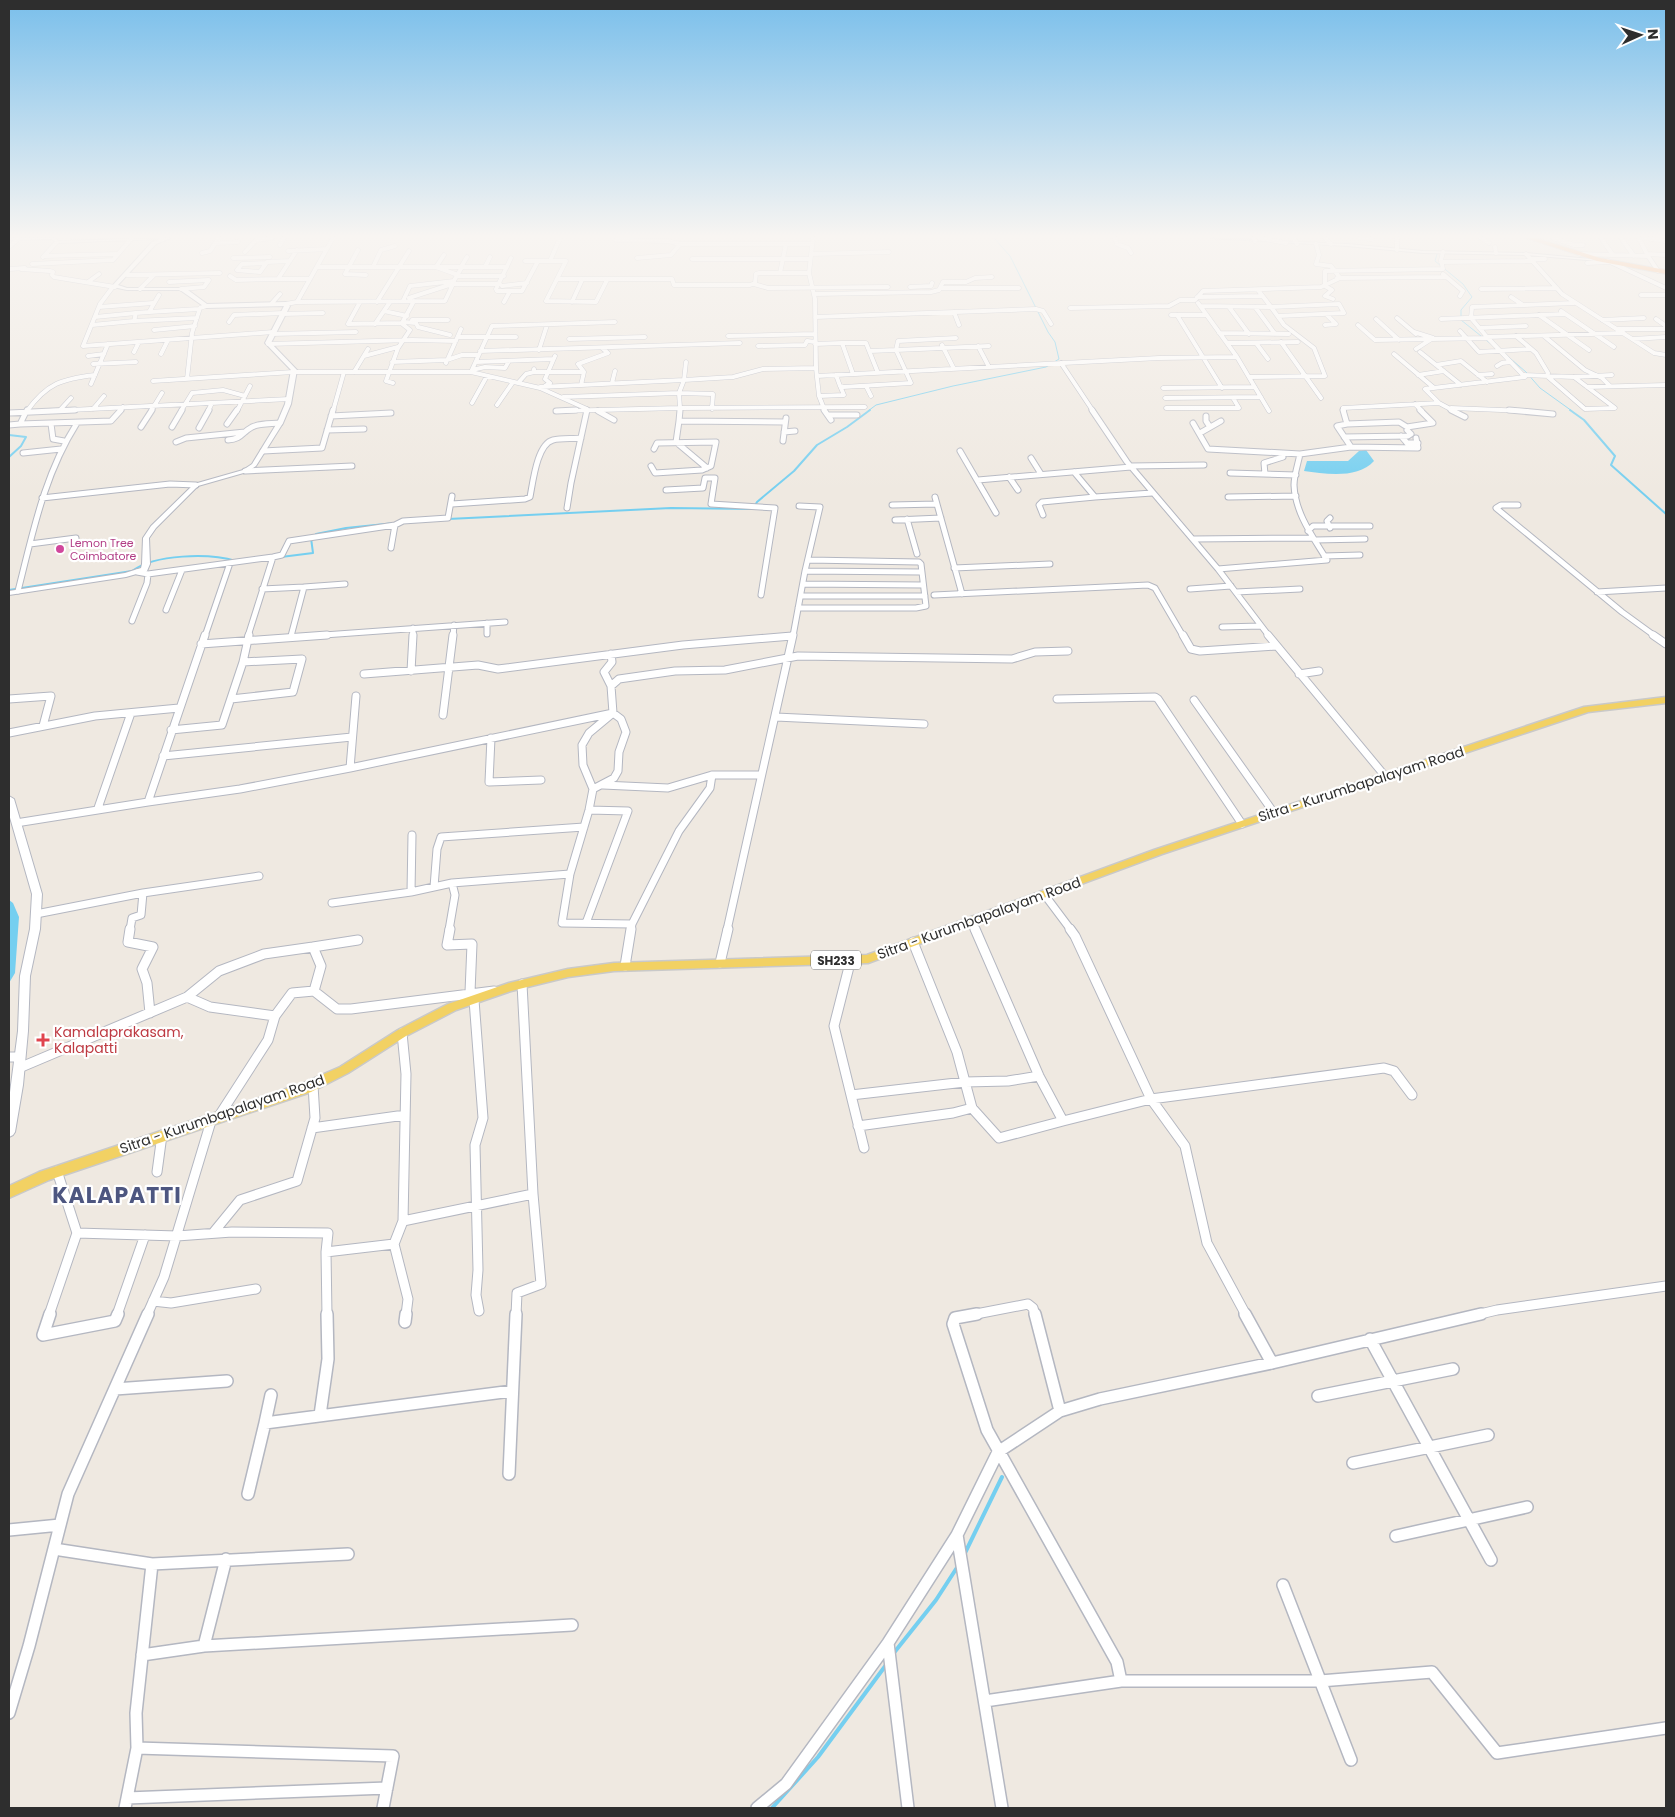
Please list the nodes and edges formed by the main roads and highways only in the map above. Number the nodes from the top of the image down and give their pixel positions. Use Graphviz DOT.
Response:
graph roads {
  1 [pos="278,323"];
  2 [pos="9,593"];
  3 [pos="1666,700"];
  4 [pos="9,799"];
  5 [pos="14,1057"];
  6 [pos="9,1132"];
  7 [pos="9,1192"];
  1 -- 2 [label="main road"];
  3 -- 7 [label="main road, Sitra - Kurumbapalayam Road / SH233"];
  4 -- 5 [label="main road"];
  5 -- 6 [label="main road"];
}
